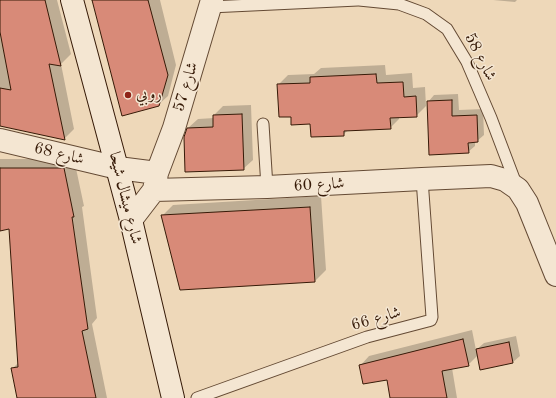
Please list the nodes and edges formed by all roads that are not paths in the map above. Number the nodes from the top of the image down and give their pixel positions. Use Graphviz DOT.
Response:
graph roads {
  1 [pos="72,0"];
  2 [pos="359,0"];
  3 [pos="211,4"];
  4 [pos="263,124"];
  5 [pos="0,140"];
  6 [pos="118,168"];
  7 [pos="422,179"];
  8 [pos="156,181"];
  9 [pos="267,188"];
  10 [pos="518,189"];
  11 [pos="131,220"];
  12 [pos="556,274"];
  13 [pos="173,398"];
  14 [pos="196,398"];
  1 -- 6 [label="street, شارع ميشال شيحا"];
  2 -- 3 [label="lane, شارع 58"];
  2 -- 10 [label="lane, شارع 58"];
  3 -- 8 [label="street, شارع 57"];
  4 -- 9 [label="lane"];
  5 -- 6 [label="street, شارع 68"];
  6 -- 8 [label="street"];
  6 -- 11 [label="street, شارع ميشال شيحا"];
  7 -- 9 [label="street, شارع 60"];
  7 -- 10 [label="street, شارع 60"];
  7 -- 14 [label="lane, شارع 66"];
  8 -- 9 [label="street, شارع 60"];
  8 -- 11 [label="street"];
  10 -- 12 [label="street"];
  11 -- 13 [label="street, شارع ميشال شيحا"];
}
